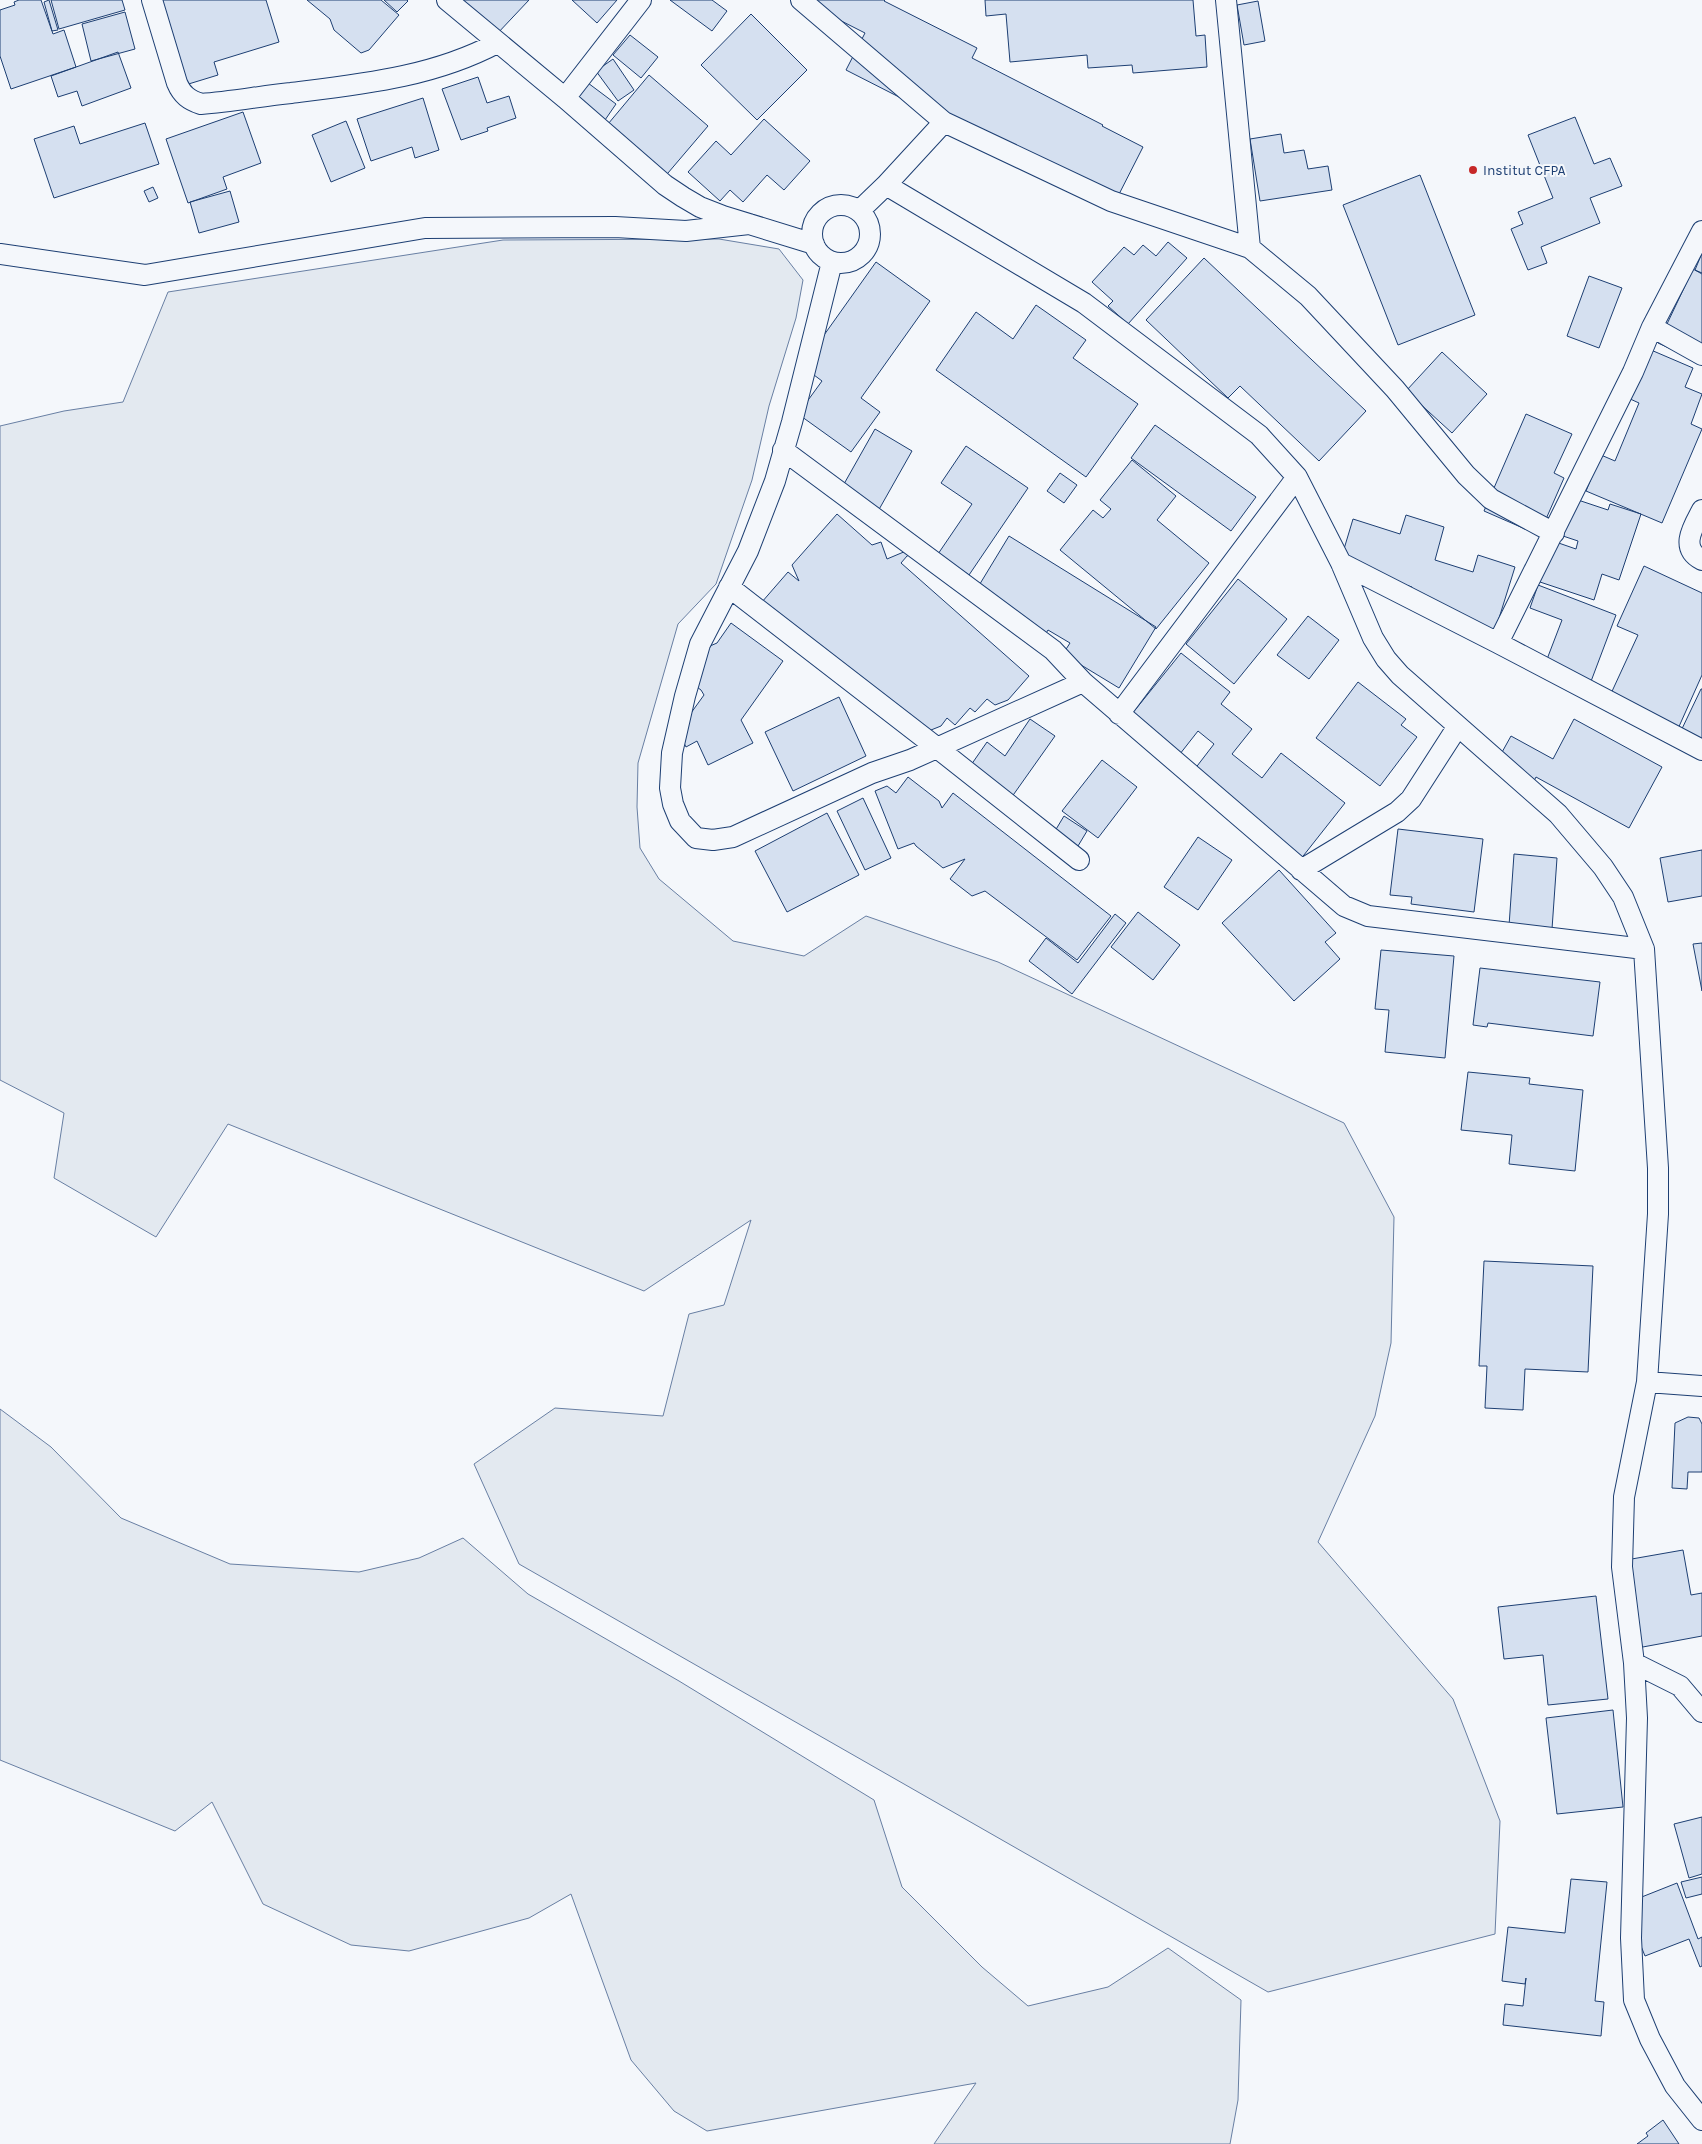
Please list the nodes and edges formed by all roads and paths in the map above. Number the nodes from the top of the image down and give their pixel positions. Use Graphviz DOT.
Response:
graph roads {
  1 [pos="152,0"];
  2 [pos="447,0"];
  3 [pos="641,0"];
  4 [pos="801,0"];
  5 [pos="1226,0"];
  6 [pos="497,43"];
  7 [pos="566,98"];
  8 [pos="944,122"];
  9 [pos="886,185"];
  10 [pos="859,211"];
  11 [pos="749,224"];
  12 [pos="1702,231"];
  13 [pos="814,244"];
  14 [pos="1250,248"];
  15 [pos="0,254"];
  16 [pos="832,262"];
  17 [pos="1652,327"];
  18 [pos="1702,355"];
  19 [pos="783,450"];
  20 [pos="1297,477"];
  21 [pos="1702,510"];
  22 [pos="1554,533"];
  23 [pos="1702,560"];
  24 [pos="1341,563"];
  25 [pos="729,587"];
  26 [pos="1498,643"];
  27 [pos="1083,682"];
  28 [pos="1119,714"];
  29 [pos="1458,726"];
  30 [pos="936,747"];
  31 [pos="1702,750"];
  32 [pos="1079,860"];
  33 [pos="1301,870"];
  34 [pos="1644,949"];
  35 [pos="1647,1382"];
  36 [pos="1702,1386"];
  37 [pos="1634,1663"];
  38 [pos="1702,1712"];
  39 [pos="1702,2120"];
  1 -- 6 [label="street"];
  2 -- 6 [label="street"];
  3 -- 7 [label="street"];
  4 -- 8 [label="street"];
  5 -- 14 [label="street"];
  6 -- 7 [label="street"];
  7 -- 11 [label="street"];
  8 -- 9 [label="street"];
  8 -- 14 [label="street"];
  9 -- 10 [label="street"];
  9 -- 20 [label="street"];
  10 -- 13 [label="street"];
  10 -- 16 [label="street"];
  11 -- 13 [label="street"];
  11 -- 15 [label="street"];
  12 -- 17 [label="street"];
  13 -- 16 [label="street"];
  14 -- 22 [label="street"];
  16 -- 19 [label="street"];
  17 -- 18 [label="street"];
  17 -- 22 [label="street"];
  19 -- 25 [label="street"];
  19 -- 27 [label="street"];
  20 -- 24 [label="street"];
  20 -- 28 [label="street"];
  21 -- 23 [label="street"];
  22 -- 26 [label="street"];
  24 -- 26 [label="street"];
  24 -- 29 [label="street"];
  25 -- 30 [label="street"];
  25 -- 30 [label="street"];
  26 -- 31 [label="street"];
  27 -- 28 [label="street"];
  27 -- 30 [label="street"];
  28 -- 33 [label="street"];
  29 -- 33 [label="street"];
  29 -- 34 [label="street"];
  30 -- 32 [label="street"];
  33 -- 34 [label="street"];
  34 -- 35 [label="street"];
  35 -- 36 [label="street"];
  35 -- 37 [label="street"];
  37 -- 38 [label="street"];
  37 -- 39 [label="street"];
}
